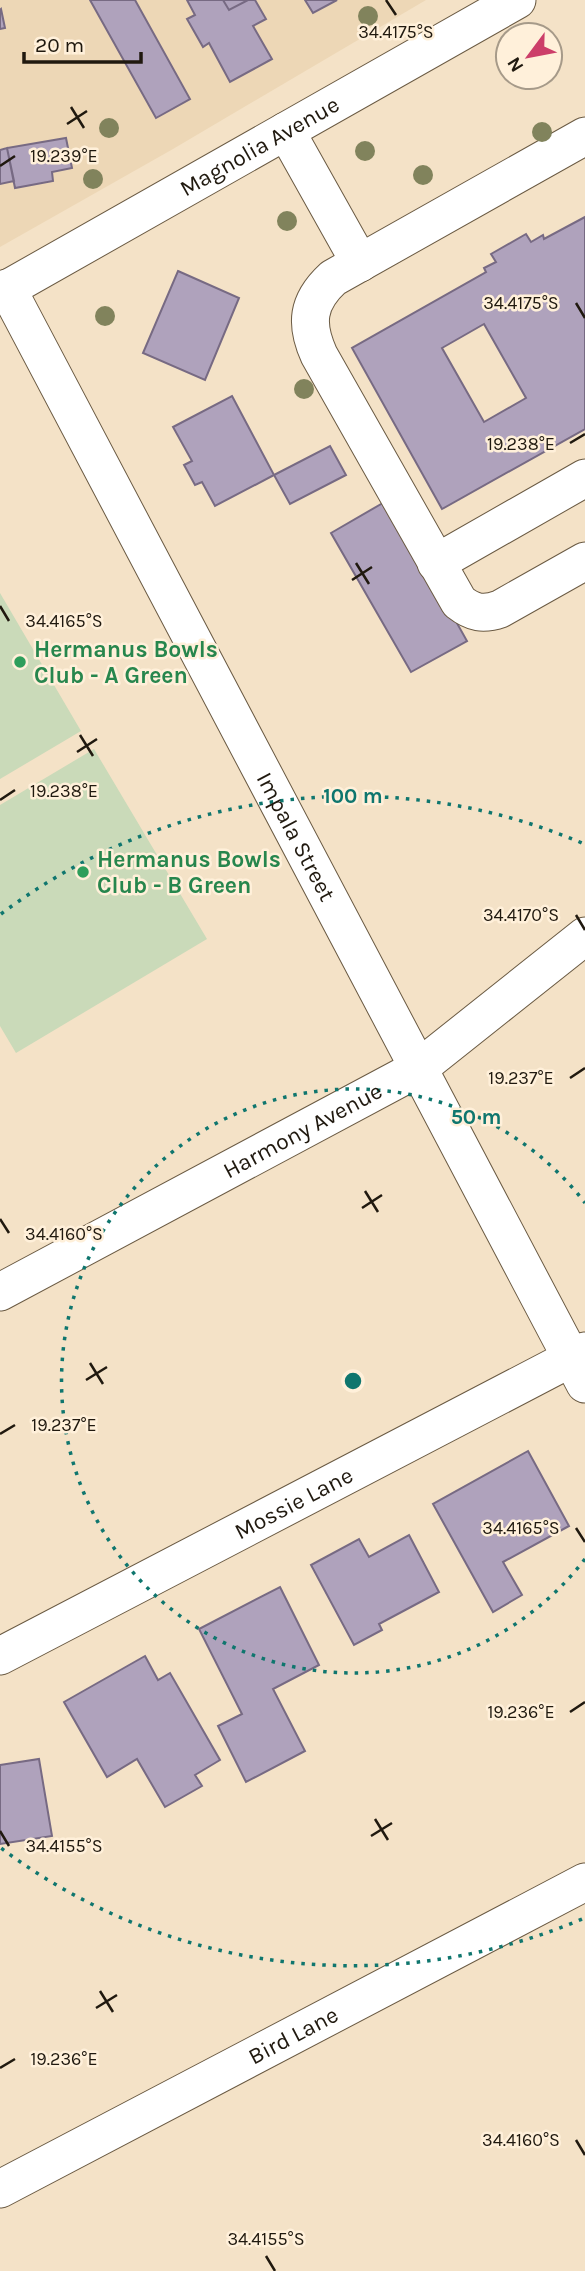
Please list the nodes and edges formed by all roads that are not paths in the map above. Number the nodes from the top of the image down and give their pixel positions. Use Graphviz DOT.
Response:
graph roads {
  1 [pos="517,0"];
  2 [pos="286,131"];
  3 [pos="585,136"];
  4 [pos="360,263"];
  5 [pos="4,290"];
  6 [pos="585,478"];
  7 [pos="585,561"];
  8 [pos="436,563"];
  9 [pos="585,936"];
  10 [pos="419,1068"];
  11 [pos="0,1292"];
  12 [pos="580,1364"];
  13 [pos="0,1656"];
  14 [pos="585,1882"];
  15 [pos="0,2189"];
  1 -- 2 [label="street, Magnolia Avenue"];
  2 -- 4 [label="street"];
  2 -- 5 [label="street, Magnolia Avenue"];
  3 -- 4 [label="street"];
  4 -- 8 [label="street"];
  5 -- 10 [label="street, Impala Street"];
  6 -- 8 [label="street"];
  7 -- 8 [label="street"];
  9 -- 10 [label="street, Harmony Avenue"];
  10 -- 11 [label="street, Harmony Avenue"];
  10 -- 12 [label="street, Impala Street"];
  12 -- 13 [label="street, Mossie Lane"];
  14 -- 15 [label="street, Bird Lane"];
}
